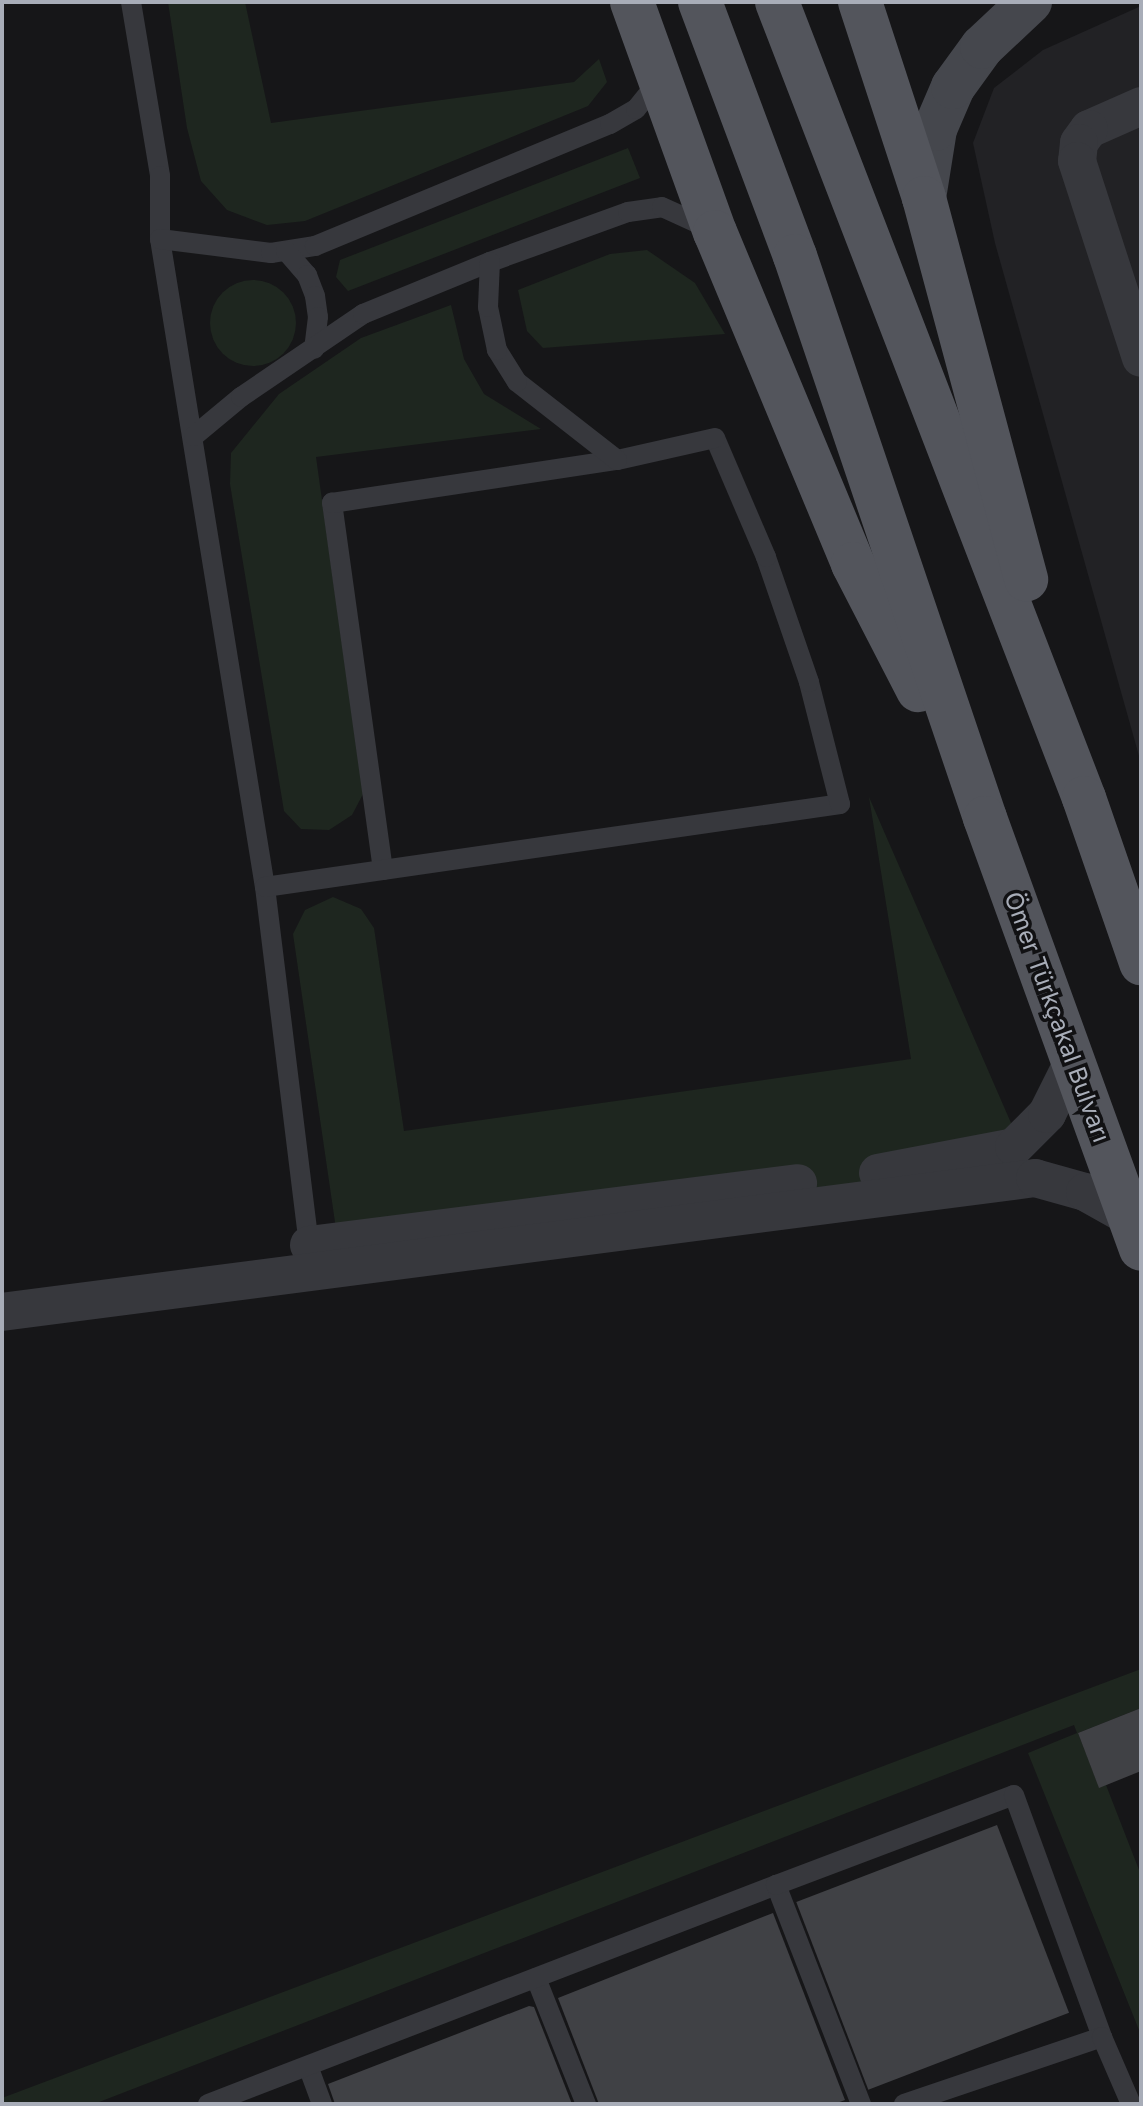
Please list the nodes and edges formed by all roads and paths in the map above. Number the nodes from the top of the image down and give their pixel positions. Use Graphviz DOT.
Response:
graph roads {
  1 [pos="131,2"];
  2 [pos="632,2"];
  3 [pos="700,2"];
  4 [pos="777,2"];
  5 [pos="860,2"];
  6 [pos="1030,2"];
  7 [pos="659,81"];
  8 [pos="1141,106"];
  9 [pos="924,198"];
  10 [pos="715,232"];
  11 [pos="160,239"];
  12 [pos="286,251"];
  13 [pos="490,262"];
  14 [pos="314,349"];
  15 [pos="1141,358"];
  16 [pos="194,436"];
  17 [pos="617,460"];
  18 [pos="1084,798"];
  19 [pos="985,818"];
  20 [pos="383,870"];
  21 [pos="265,887"];
  22 [pos="1141,963"];
  23 [pos="1074,1060"];
  24 [pos="1135,1232"];
  25 [pos="311,1260"];
  26 [pos="2,1312"];
  27 [pos="776,1885"];
  28 [pos="536,1978"];
  29 [pos="1102,2037"];
  30 [pos="308,2066"];
  31 [pos="1133,2101"];
  32 [pos="208,2104"];
  33 [pos="322,2104"];
  34 [pos="586,2104"];
  35 [pos="861,2104"];
  36 [pos="904,2104"];
  1 -- 11 [label="lane"];
  2 -- 7 [label="main road"];
  3 -- 19 [label="main road"];
  4 -- 18 [label="main road"];
  5 -- 9 [label="main road"];
  6 -- 9 [label="street"];
  7 -- 10 [label="main road"];
  7 -- 12 [label="lane"];
  8 -- 15 [label="street"];
  9 -- 18 [label="main road"];
  10 -- 13 [label="lane"];
  10 -- 19 [label="main road"];
  11 -- 12 [label="lane"];
  11 -- 16 [label="lane"];
  12 -- 14 [label="lane"];
  13 -- 14 [label="lane"];
  13 -- 17 [label="lane"];
  14 -- 16 [label="lane"];
  16 -- 21 [label="lane"];
  17 -- 20 [label="lane"];
  17 -- 20 [label="lane"];
  18 -- 22 [label="main road"];
  19 -- 23 [label="main road, Ömer Türkçakal Bulvarı"];
  20 -- 21 [label="lane"];
  21 -- 25 [label="lane"];
  23 -- 24 [label="main road, Ömer Türkçakal Bulvarı"];
  23 -- 25 [label="street"];
  24 -- 25 [label="street"];
  25 -- 26 [label="street"];
  27 -- 28 [label="lane"];
  27 -- 29 [label="lane"];
  27 -- 35 [label="lane"];
  28 -- 30 [label="lane"];
  28 -- 34 [label="lane"];
  29 -- 31 [label="lane"];
  29 -- 36 [label="lane"];
  30 -- 32 [label="lane"];
  30 -- 33 [label="lane"];
}
